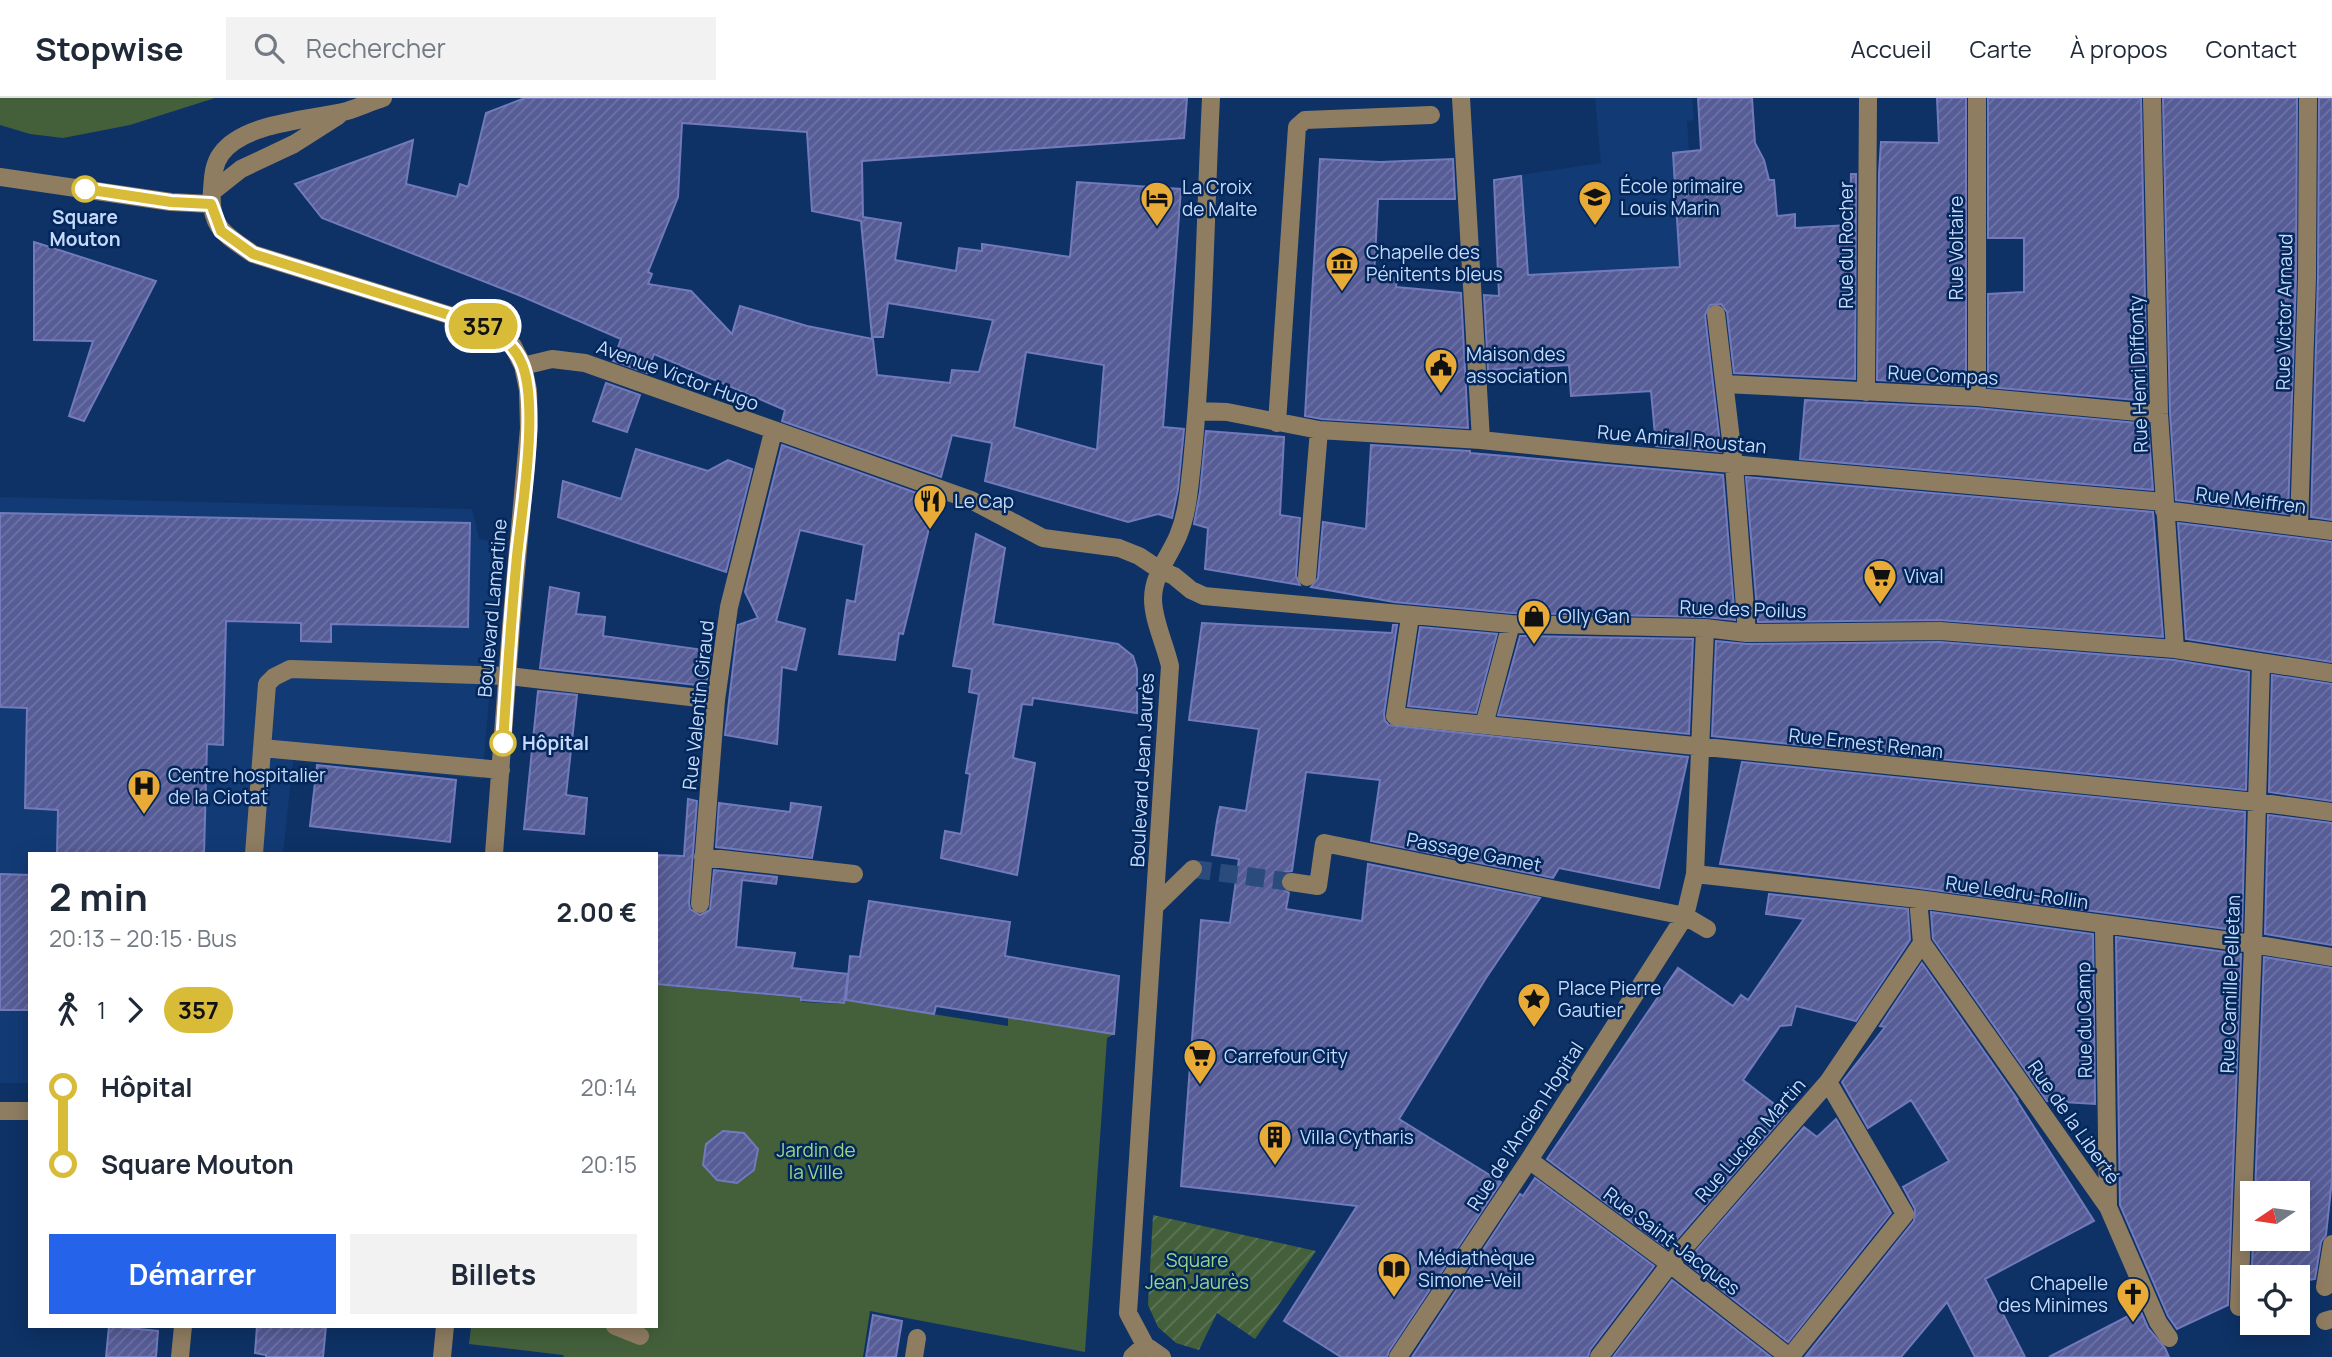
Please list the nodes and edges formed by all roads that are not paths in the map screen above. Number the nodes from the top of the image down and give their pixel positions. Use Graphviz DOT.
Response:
graph roads {
  1 [pos="383,98"];
  2 [pos="1211,98"];
  3 [pos="1461,98"];
  4 [pos="1868,98"];
  5 [pos="1977,98"];
  6 [pos="2152,98"];
  7 [pos="2308,98"];
  8 [pos="347,110"];
  9 [pos="1431,115"];
  10 [pos="0,177"];
  11 [pos="212,198"];
  12 [pos="1716,314"];
  13 [pos="523,366"];
  14 [pos="1725,384"];
  15 [pos="1866,392"];
  16 [pos="1978,397"];
  17 [pos="1197,411"];
  18 [pos="2159,414"];
  19 [pos="1277,423"];
  20 [pos="1319,430"];
  21 [pos="773,432"];
  22 [pos="1481,440"];
  23 [pos="1734,465"];
  24 [pos="2164,506"];
  25 [pos="2299,526"];
  26 [pos="2332,531"];
  27 [pos="1160,570"];
  28 [pos="1307,577"];
  29 [pos="1410,617"];
  30 [pos="1511,624"];
  31 [pos="1705,628"];
  32 [pos="1746,633"];
  33 [pos="2175,649"];
  34 [pos="2261,662"];
  35 [pos="2332,673"];
  36 [pos="508,676"];
  37 [pos="716,700"];
  38 [pos="1484,725"];
  39 [pos="1700,747"];
  40 [pos="262,748"];
  41 [pos="501,770"];
  42 [pos="2256,802"];
  43 [pos="2332,812"];
  44 [pos="254,852"];
  45 [pos="494,852"];
  46 [pos="704,857"];
  47 [pos="1193,869"];
  48 [pos="854,874"];
  49 [pos="1695,874"];
  50 [pos="1290,882"];
  51 [pos="1918,899"];
  52 [pos="700,904"];
  53 [pos="1155,906"];
  54 [pos="1685,916"];
  55 [pos="2104,925"];
  56 [pos="1707,929"];
  57 [pos="1922,943"];
  58 [pos="2253,944"];
  59 [pos="2332,957"];
  60 [pos="1828,1082"];
  61 [pos="0,1111"];
  62 [pos="28,1111"];
  63 [pos="1529,1160"];
  64 [pos="2108,1208"];
  65 [pos="2332,1244"];
  66 [pos="1670,1264"];
  67 [pos="2325,1287"];
  68 [pos="2239,1307"];
  69 [pos="183,1328"];
  70 [pos="444,1328"];
  71 [pos="620,1328"];
  72 [pos="640,1336"];
  73 [pos="917,1338"];
  74 [pos="2169,1338"];
  75 [pos="1138,1351"];
  76 [pos="180,1357"];
  77 [pos="442,1357"];
  78 [pos="914,1357"];
  79 [pos="1162,1357"];
  80 [pos="1398,1357"];
  81 [pos="1599,1357"];
  82 [pos="1790,1357"];
  1 -- 8 [label="street"];
  2 -- 17 [label="street, Boulevard Jean Jaurès"];
  3 -- 22 [label="street"];
  4 -- 15 [label="street, Rue du Rocher"];
  5 -- 16 [label="street, Rue Voltaire"];
  6 -- 18 [label="street, Rue Henri Diffonty"];
  7 -- 25 [label="street, Rue Victor Arnaud"];
  8 -- 11 [label="street"];
  8 -- 11 [label="street"];
  9 -- 19 [label="street"];
  10 -- 11 [label="street"];
  11 -- 13 [label="street"];
  12 -- 14 [label="street"];
  13 -- 21 [label="street, Avenue Victor Hugo"];
  13 -- 36 [label="street, Boulevard Lamartine"];
  14 -- 15 [label="street, Rue Compas"];
  14 -- 23 [label="street"];
  15 -- 16 [label="street, Rue Compas"];
  16 -- 18 [label="street, Rue Compas"];
  17 -- 19 [label="street, Rue Amiral Roustan"];
  17 -- 27 [label="street, Boulevard Jean Jaurès"];
  18 -- 24 [label="street, Rue Henri Diffonty"];
  19 -- 20 [label="street, Rue Amiral Roustan"];
  20 -- 22 [label="street, Rue Amiral Roustan"];
  20 -- 28 [label="street"];
  21 -- 27 [label="street, Avenue Victor Hugo"];
  21 -- 37 [label="street, Rue Valentin Giraud"];
  22 -- 23 [label="street, Rue Amiral Roustan"];
  23 -- 24 [label="street, Rue Amiral Roustan"];
  23 -- 32 [label="street"];
  24 -- 25 [label="street, Rue Meiffren"];
  24 -- 33 [label="street, Rue Henri Diffonty"];
  25 -- 26 [label="street, Rue Meiffren"];
  27 -- 29 [label="street, Rue des Poilus"];
  27 -- 53 [label="street, Boulevard Jean Jaurès"];
  29 -- 30 [label="street, Rue des Poilus"];
  29 -- 38 [label="street, Rue Ernest Renan"];
  30 -- 31 [label="street, Rue des Poilus"];
  30 -- 38 [label="street"];
  31 -- 32 [label="street, Rue des Poilus"];
  31 -- 39 [label="street, Rue de l'Ancien Hopital"];
  32 -- 33 [label="street, Rue des Poilus"];
  33 -- 34 [label="street, Rue des Poilus"];
  34 -- 35 [label="street, Rue des Poilus"];
  34 -- 42 [label="street, Rue Camille Pelletan"];
  36 -- 37 [label="street"];
  36 -- 40 [label="street"];
  36 -- 41 [label="street, Boulevard Lamartine"];
  37 -- 46 [label="street, Rue Valentin Giraud"];
  38 -- 39 [label="street, Rue Ernest Renan"];
  39 -- 42 [label="street, Rue Ernest Renan"];
  39 -- 49 [label="street, Rue de l'Ancien Hopital"];
  40 -- 41 [label="street"];
  40 -- 44 [label="street"];
  41 -- 45 [label="street, Boulevard Lamartine"];
  42 -- 43 [label="street, Rue Ernest Renan"];
  42 -- 58 [label="street, Rue Camille Pelletan"];
  46 -- 48 [label="street"];
  46 -- 52 [label="street, Rue Valentin Giraud"];
  47 -- 53 [label="street"];
  49 -- 51 [label="street, Rue Ledru-Rollin"];
  49 -- 54 [label="street, Rue de l'Ancien Hopital"];
  50 -- 54 [label="street, Passage Gamet"];
  51 -- 55 [label="street, Rue Ledru-Rollin"];
  51 -- 57 [label="street"];
  53 -- 75 [label="street, Boulevard Jean Jaurès"];
  54 -- 56 [label="street"];
  54 -- 63 [label="street, Rue de l'Ancien Hopital"];
  55 -- 58 [label="street, Rue Ledru-Rollin"];
  55 -- 64 [label="street, Rue du Camp"];
  57 -- 60 [label="street, Rue Lucien Martin"];
  57 -- 64 [label="street, Rue de la Liberté"];
  58 -- 59 [label="street, Rue Ledru-Rollin"];
  58 -- 68 [label="street, Rue Camille Pelletan"];
  60 -- 66 [label="street, Rue Lucien Martin"];
  60 -- 82 [label="street"];
  61 -- 62 [label="street"];
  63 -- 66 [label="street, Rue Saint-Jacques"];
  63 -- 80 [label="street, Rue de l'Ancien Hopital"];
  64 -- 74 [label="street, Rue de la Liberté"];
  65 -- 67 [label="street"];
  66 -- 81 [label="street, Rue Lucien Martin"];
  66 -- 82 [label="street, Rue Saint-Jacques"];
  69 -- 76 [label="street"];
  70 -- 77 [label="street"];
  71 -- 72 [label="street"];
  73 -- 78 [label="street"];
  75 -- 79 [label="street, Boulevard Jean Jaurès"];
}
